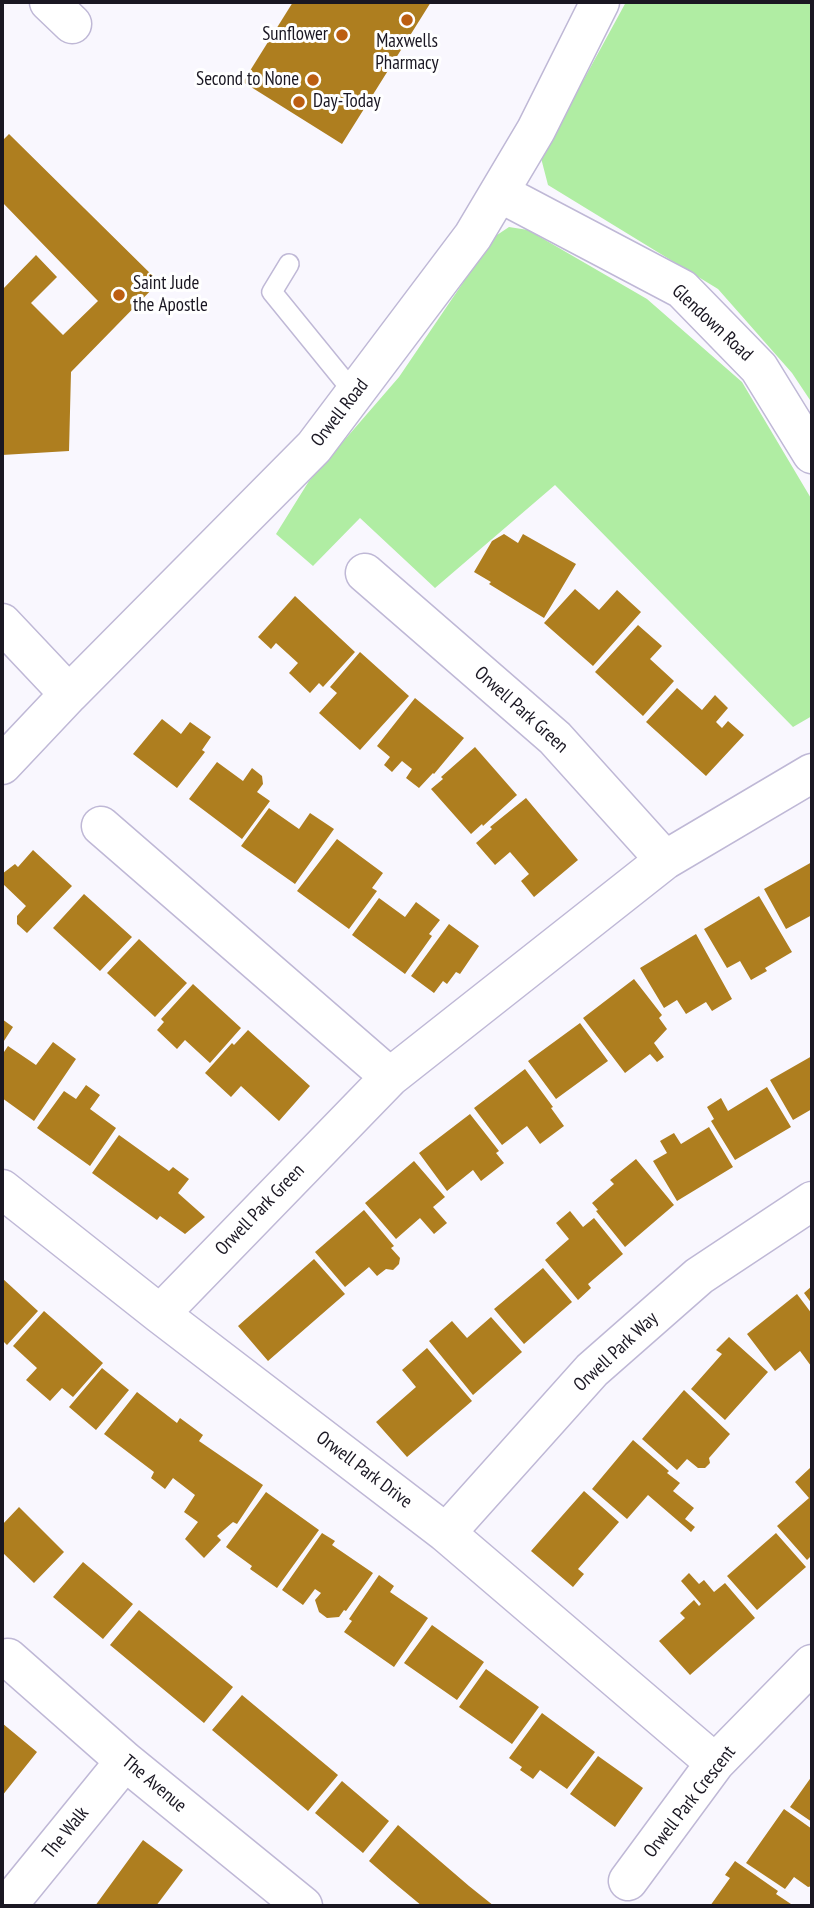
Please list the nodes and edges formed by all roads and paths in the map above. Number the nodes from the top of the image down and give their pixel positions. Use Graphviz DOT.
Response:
graph roads {
  1 [pos="600,2"];
  2 [pos="500,192"];
  3 [pos="289,264"];
  4 [pos="355,394"];
  5 [pos="812,454"];
  6 [pos="365,573"];
  7 [pos="2,623"];
  8 [pos="69,694"];
  9 [pos="2,765"];
  10 [pos="812,773"];
  11 [pos="101,826"];
  12 [pos="665,860"];
  13 [pos="390,1077"];
  14 [pos="2,1189"];
  15 [pos="812,1202"];
  16 [pos="160,1314"];
  17 [pos="446,1533"];
  18 [pos="8,1658"];
  19 [pos="812,1664"];
  20 [pos="125,1760"];
  21 [pos="715,1763"];
  22 [pos="628,1881"];
  23 [pos="7,1906"];
  24 [pos="303,1906"];
  1 -- 2 [label="street, Orwell Road"];
  2 -- 4 [label="street, Orwell Road"];
  2 -- 5 [label="street, Glendown Road"];
  3 -- 4 [label="lane"];
  4 -- 8 [label="street, Orwell Road"];
  6 -- 12 [label="street, Orwell Park Green"];
  7 -- 8 [label="street"];
  8 -- 9 [label="street, Orwell Road"];
  10 -- 12 [label="street, Orwell Park Green"];
  11 -- 13 [label="street"];
  12 -- 13 [label="street, Orwell Park Green"];
  13 -- 16 [label="street, Orwell Park Green"];
  14 -- 16 [label="street, Orwell Park Drive"];
  15 -- 17 [label="street, Orwell Park Way"];
  16 -- 17 [label="street, Orwell Park Drive"];
  17 -- 21 [label="street, Orwell Park Drive"];
  18 -- 20 [label="street, The Avenue"];
  19 -- 21 [label="street, Orwell Park Crescent"];
  20 -- 23 [label="street, The Walk"];
  20 -- 24 [label="street, The Avenue"];
  21 -- 22 [label="street, Orwell Park Crescent"];
}
